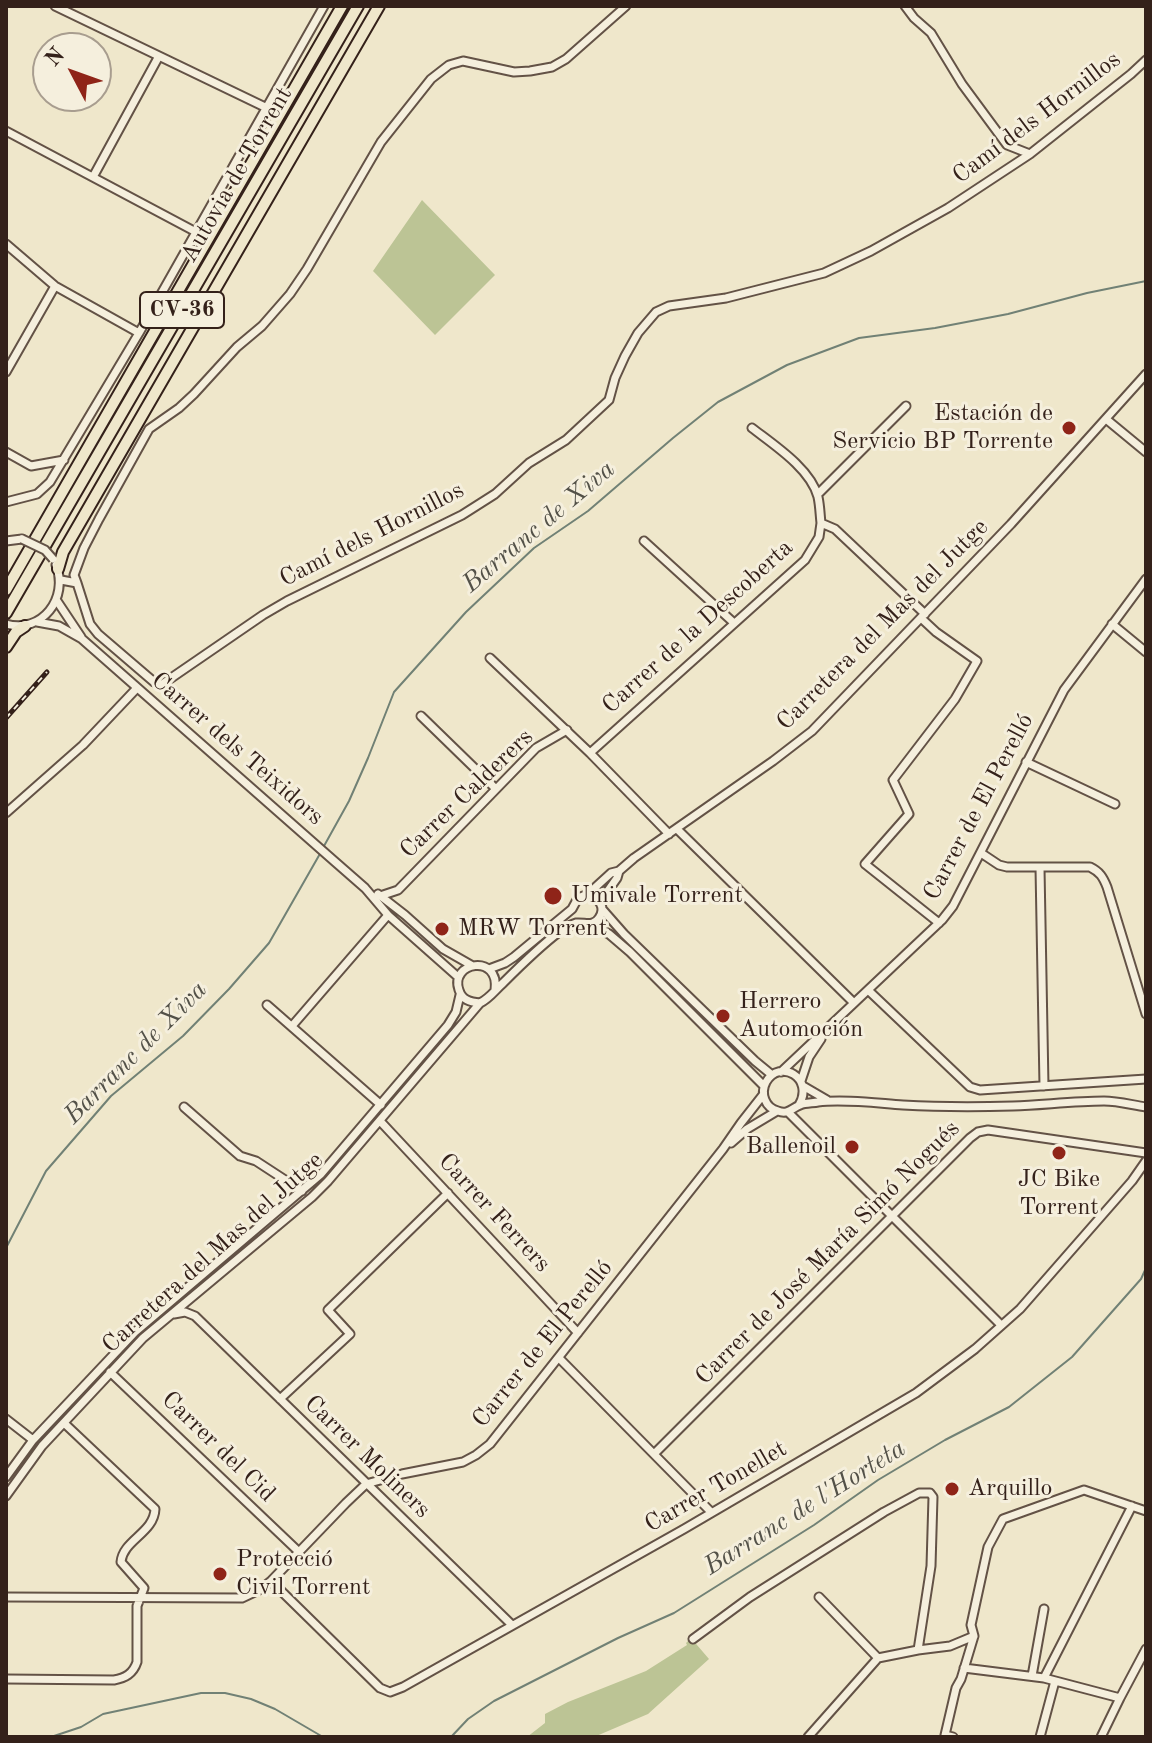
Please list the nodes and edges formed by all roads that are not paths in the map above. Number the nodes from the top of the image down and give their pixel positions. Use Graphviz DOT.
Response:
graph roads {
  1 [pos="55,6"];
  2 [pos="324,6"];
  3 [pos="342,6"];
  4 [pos="358,6"];
  5 [pos="379,6"];
  6 [pos="626,6"];
  7 [pos="905,6"];
  8 [pos="159,56"];
  9 [pos="1146,60"];
  10 [pos="267,108"];
  11 [pos="6,131"];
  12 [pos="1030,154"];
  13 [pos="93,177"];
  14 [pos="196,232"];
  15 [pos="6,244"];
  16 [pos="55,286"];
  17 [pos="139,333"];
  18 [pos="6,372"];
  19 [pos="1146,374"];
  20 [pos="906,406"];
  21 [pos="110,407"];
  22 [pos="1106,419"];
  23 [pos="752,428"];
  24 [pos="6,452"];
  25 [pos="1146,452"];
  26 [pos="64,460"];
  27 [pos="818,494"];
  28 [pos="6,502"];
  29 [pos="821,523"];
  30 [pos="8,539"];
  31 [pos="644,541"];
  32 [pos="58,570"];
  33 [pos="6,578"];
  34 [pos="1145,582"];
  35 [pos="77,583"];
  36 [pos="6,590"];
  37 [pos="57,601"];
  38 [pos="6,613"];
  39 [pos="923,616"];
  40 [pos="37,622"];
  41 [pos="734,623"];
  42 [pos="1112,624"];
  43 [pos="9,625"];
  44 [pos="25,626"];
  45 [pos="82,639"];
  46 [pos="6,647"];
  47 [pos="1146,652"];
  48 [pos="490,658"];
  49 [pos="137,688"];
  50 [pos="421,716"];
  51 [pos="567,730"];
  52 [pos="590,753"];
  53 [pos="1026,762"];
  54 [pos="496,789"];
  55 [pos="1115,804"];
  56 [pos="6,813"];
  57 [pos="677,829"];
  58 [pos="669,834"];
  59 [pos="981,853"];
  60 [pos="1040,868"];
  61 [pos="619,871"];
  62 [pos="365,888"];
  63 [pos="398,890"];
  64 [pos="588,894"];
  65 [pos="380,896"];
  66 [pos="601,906"];
  67 [pos="572,909"];
  68 [pos="388,915"];
  69 [pos="405,915"];
  70 [pos="585,923"];
  71 [pos="939,923"];
  72 [pos="471,965"];
  73 [pos="489,969"];
  74 [pos="458,977"];
  75 [pos="495,990"];
  76 [pos="868,990"];
  77 [pos="460,995"];
  78 [pos="480,1003"];
  79 [pos="854,1003"];
  80 [pos="267,1005"];
  81 [pos="1146,1014"];
  82 [pos="292,1026"];
  83 [pos="829,1028"];
  84 [pos="781,1072"];
  85 [pos="772,1075"];
  86 [pos="1146,1079"];
  87 [pos="802,1084"];
  88 [pos="1044,1086"];
  89 [pos="764,1090"];
  90 [pos="829,1101"];
  91 [pos="381,1105"];
  92 [pos="799,1105"];
  93 [pos="184,1107"];
  94 [pos="1146,1107"];
  95 [pos="777,1111"];
  96 [pos="788,1112"];
  97 [pos="380,1121"];
  98 [pos="723,1149"];
  99 [pos="1146,1153"];
  100 [pos="1146,1161"];
  101 [pos="302,1191"];
  102 [pos="448,1193"];
  103 [pos="892,1217"];
  104 [pos="196,1293"];
  105 [pos="170,1315"];
  106 [pos="195,1316"];
  107 [pos="1001,1325"];
  108 [pos="578,1333"];
  109 [pos="559,1358"];
  110 [pos="110,1372"];
  111 [pos="280,1399"];
  112 [pos="6,1419"];
  113 [pos="64,1423"];
  114 [pos="33,1440"];
  115 [pos="654,1454"];
  116 [pos="6,1477"];
  117 [pos="366,1484"];
  118 [pos="6,1496"];
  119 [pos="1132,1506"];
  120 [pos="1146,1511"];
  121 [pos="711,1512"];
  122 [pos="299,1552"];
  123 [pos="271,1581"];
  124 [pos="6,1597"];
  125 [pos="141,1597"];
  126 [pos="819,1597"];
  127 [pos="1044,1609"];
  128 [pos="512,1625"];
  129 [pos="974,1636"];
  130 [pos="693,1639"];
  131 [pos="1146,1649"];
  132 [pos="918,1650"];
  133 [pos="878,1658"];
  134 [pos="964,1668"];
  135 [pos="1032,1676"];
  136 [pos="1044,1678"];
  137 [pos="6,1679"];
  138 [pos="1055,1681"];
  139 [pos="1120,1698"];
  140 [pos="949,1736"];
  141 [pos="808,1737"];
  142 [pos="1040,1737"];
  143 [pos="1101,1737"];
  1 -- 8 [label="street"];
  2 -- 10 [label="street"];
  3 -- 21 [label="highway, Autovia de Torrent / CV-36"];
  4 -- 38 [label="highway, Autovia de Torrent / CV-36"];
  5 -- 32 [label="highway"];
  6 -- 35 [label="street"];
  7 -- 12 [label="street"];
  8 -- 10 [label="street"];
  8 -- 13 [label="street"];
  9 -- 12 [label="street, Camí dels Hornillos"];
  10 -- 14 [label="street"];
  11 -- 13 [label="street"];
  12 -- 35 [label="street, Camí dels Hornillos"];
  13 -- 14 [label="street"];
  14 -- 17 [label="street"];
  15 -- 16 [label="street"];
  16 -- 17 [label="street"];
  16 -- 18 [label="street"];
  17 -- 26 [label="street"];
  19 -- 22 [label="street, Carretera del Mas del Jutge"];
  20 -- 27 [label="street"];
  21 -- 33 [label="highway"];
  21 -- 36 [label="highway, Autovia de Torrent / CV-36"];
  22 -- 25 [label="street"];
  22 -- 39 [label="street, Carretera del Mas del Jutge"];
  23 -- 27 [label="street"];
  24 -- 26 [label="street"];
  26 -- 28 [label="street"];
  27 -- 29 [label="street"];
  29 -- 39 [label="street"];
  29 -- 41 [label="street, Carrer de la Descoberta"];
  30 -- 32 [label="street, bridge"];
  31 -- 41 [label="street"];
  32 -- 35 [label="street"];
  32 -- 37 [label="street"];
  34 -- 42 [label="street, Carrer de El Perelló"];
  37 -- 40 [label="street"];
  37 -- 45 [label="street, Carrer dels Teixidors"];
  39 -- 57 [label="street, Carretera del Mas del Jutge"];
  39 -- 71 [label="street"];
  40 -- 44 [label="street"];
  40 -- 45 [label="street, Carrer dels Teixidors"];
  41 -- 52 [label="street, Carrer de la Descoberta"];
  42 -- 47 [label="street"];
  42 -- 53 [label="street, Carrer de El Perelló"];
  43 -- 44 [label="street"];
  44 -- 46 [label="highway"];
  45 -- 49 [label="street, Carrer dels Teixidors"];
  48 -- 51 [label="street"];
  49 -- 56 [label="street"];
  49 -- 62 [label="street, Carrer dels Teixidors"];
  50 -- 54 [label="street"];
  51 -- 52 [label="street"];
  51 -- 54 [label="street, Carrer Calderers"];
  52 -- 58 [label="street"];
  53 -- 55 [label="street"];
  53 -- 59 [label="street, Carrer de El Perelló"];
  54 -- 63 [label="street, Carrer Calderers"];
  57 -- 58 [label="street, Carretera del Mas del Jutge"];
  57 -- 79 [label="street"];
  58 -- 61 [label="street, Carretera del Mas del Jutge"];
  59 -- 60 [label="street"];
  59 -- 71 [label="street, Carrer de El Perelló"];
  60 -- 81 [label="street"];
  60 -- 88 [label="street"];
  61 -- 64 [label="street, Carretera del Mas del Jutge"];
  61 -- 66 [label="street, Carretera del Mas del Jutge"];
  62 -- 65 [label="street, Carrer dels Teixidors"];
  62 -- 68 [label="street, Carrer dels Teixidors"];
  63 -- 65 [label="street, Carrer Calderers"];
  63 -- 69 [label="street, Carrer Calderers"];
  64 -- 66 [label="street"];
  64 -- 67 [label="street"];
  65 -- 69 [label="street, Carrer dels Teixidors"];
  66 -- 70 [label="street"];
  66 -- 85 [label="street"];
  67 -- 70 [label="street"];
  67 -- 73 [label="street"];
  68 -- 74 [label="street, Carrer dels Teixidors"];
  68 -- 82 [label="street"];
  69 -- 72 [label="street, Carrer dels Teixidors"];
  70 -- 75 [label="street"];
  70 -- 89 [label="street"];
  71 -- 76 [label="street, Carrer de El Perelló"];
  72 -- 73 [label="street"];
  72 -- 74 [label="street"];
  73 -- 75 [label="street"];
  74 -- 77 [label="street"];
  75 -- 78 [label="street"];
  76 -- 79 [label="street, Carrer de El Perelló"];
  76 -- 88 [label="street"];
  77 -- 78 [label="street"];
  77 -- 91 [label="street, Carretera del Mas del Jutge"];
  78 -- 97 [label="street, Carretera del Mas del Jutge"];
  79 -- 83 [label="street, Carrer de El Perelló"];
  80 -- 82 [label="street"];
  82 -- 91 [label="street"];
  83 -- 84 [label="street, Carrer de El Perelló"];
  83 -- 87 [label="street, Carrer de El Perelló"];
  84 -- 85 [label="street"];
  84 -- 87 [label="street"];
  85 -- 89 [label="street"];
  86 -- 88 [label="street"];
  87 -- 90 [label="street"];
  87 -- 92 [label="street"];
  89 -- 95 [label="street"];
  89 -- 98 [label="street, Carrer de El Perelló"];
  90 -- 92 [label="street"];
  90 -- 94 [label="street"];
  91 -- 101 [label="street, Carretera del Mas del Jutge"];
  92 -- 96 [label="street"];
  93 -- 101 [label="street"];
  95 -- 96 [label="street"];
  95 -- 98 [label="street, Carrer de El Perelló"];
  96 -- 103 [label="street"];
  97 -- 102 [label="street, Carrer Ferrers"];
  97 -- 104 [label="street, Carretera del Mas del Jutge"];
  98 -- 108 [label="street, Carrer de El Perelló"];
  99 -- 103 [label="street, Carrer de José María Simó Nogués"];
  100 -- 107 [label="street, Carrer Tonellet"];
  101 -- 114 [label="street, Carretera del Mas del Jutge"];
  102 -- 108 [label="street, Carrer Ferrers"];
  102 -- 111 [label="street"];
  103 -- 107 [label="street"];
  103 -- 115 [label="street, Carrer de José María Simó Nogués"];
  104 -- 105 [label="street, Carretera del Mas del Jutge"];
  104 -- 106 [label="street"];
  105 -- 106 [label="street"];
  105 -- 110 [label="street, Carretera del Mas del Jutge"];
  106 -- 111 [label="street, Carrer Moliners"];
  107 -- 121 [label="street, Carrer Tonellet"];
  108 -- 109 [label="street, Carrer de El Perelló"];
  109 -- 115 [label="street"];
  109 -- 117 [label="street, Carrer de El Perelló"];
  110 -- 113 [label="street, Carretera del Mas del Jutge"];
  110 -- 122 [label="street, Carrer del Cid"];
  111 -- 117 [label="street, Carrer Moliners"];
  112 -- 114 [label="street"];
  113 -- 118 [label="street, Carretera del Mas del Jutge"];
  113 -- 125 [label="street"];
  114 -- 116 [label="street, Carretera del Mas del Jutge"];
  115 -- 121 [label="street"];
  117 -- 122 [label="street"];
  117 -- 128 [label="street, Carrer Moliners"];
  119 -- 120 [label="street"];
  119 -- 129 [label="street"];
  119 -- 136 [label="street"];
  121 -- 128 [label="street, Carrer Tonellet"];
  122 -- 123 [label="street"];
  123 -- 125 [label="street"];
  123 -- 128 [label="street, Carrer Tonellet"];
  124 -- 125 [label="street"];
  125 -- 137 [label="street"];
  126 -- 133 [label="street"];
  127 -- 135 [label="street"];
  129 -- 132 [label="street"];
  129 -- 134 [label="street"];
  130 -- 132 [label="street"];
  131 -- 139 [label="street"];
  132 -- 133 [label="street"];
  133 -- 141 [label="street"];
  134 -- 135 [label="street"];
  134 -- 140 [label="street"];
  135 -- 136 [label="street"];
  136 -- 138 [label="street"];
  138 -- 139 [label="street"];
  138 -- 142 [label="street"];
  139 -- 143 [label="street"];
}
